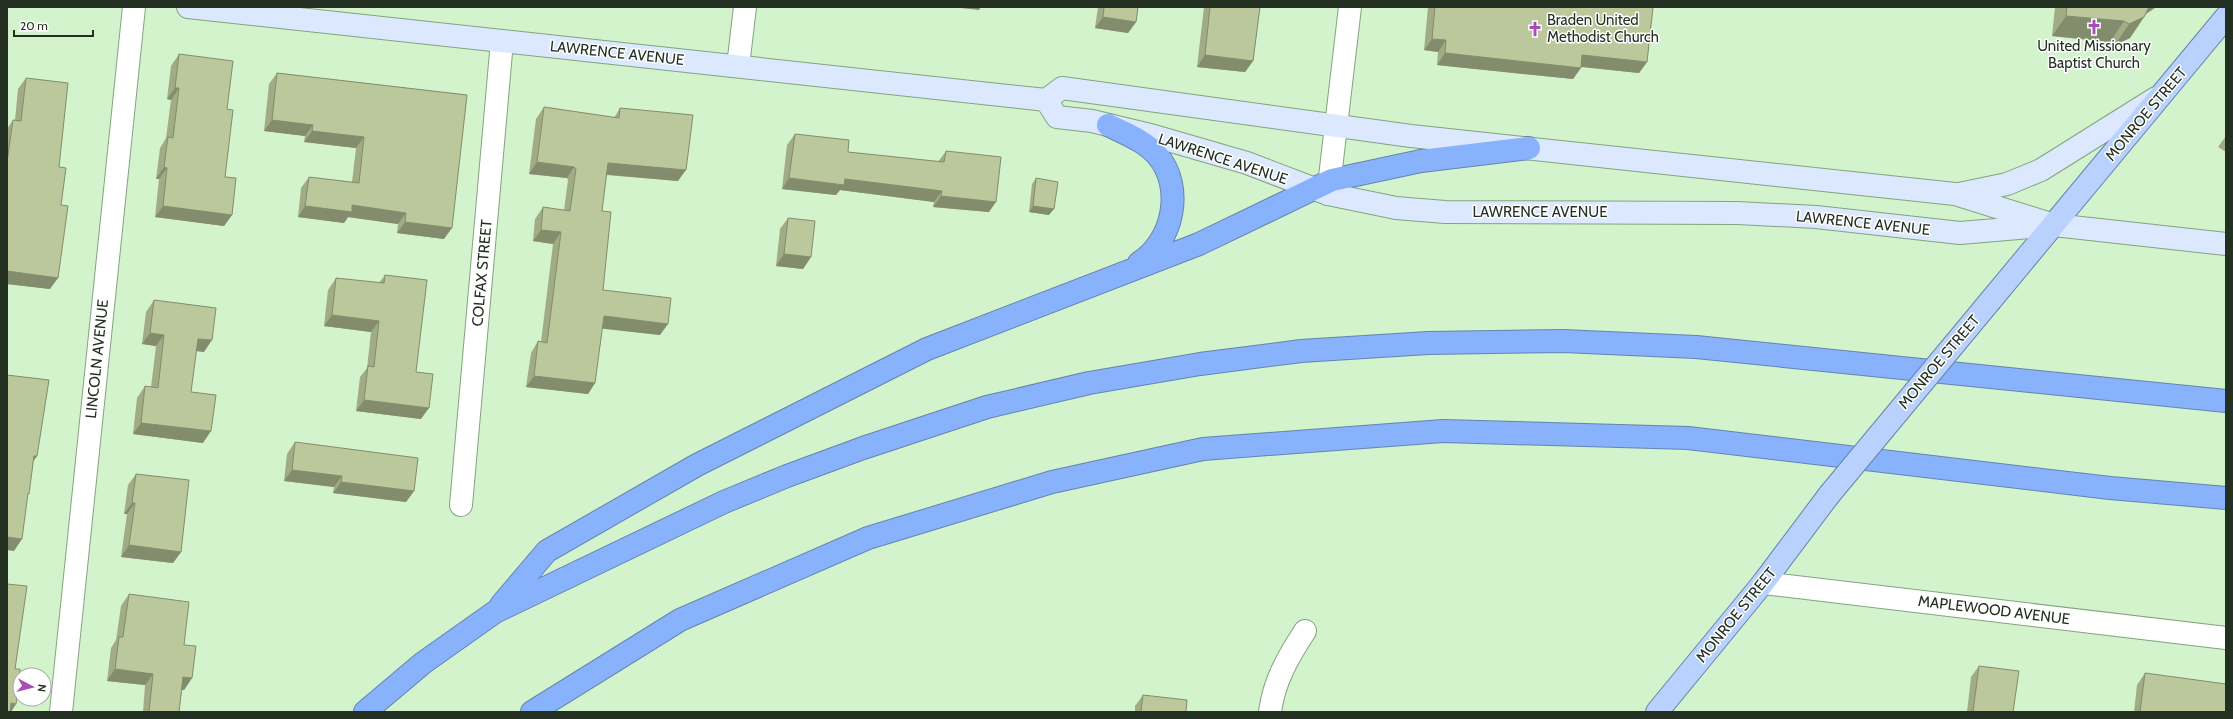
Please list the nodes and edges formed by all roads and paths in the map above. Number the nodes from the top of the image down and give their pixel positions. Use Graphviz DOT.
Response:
graph roads {
  1 [pos="134,7"];
  2 [pos="188,7"];
  3 [pos="745,7"];
  4 [pos="1350,7"];
  5 [pos="2226,17"];
  6 [pos="502,41"];
  7 [pos="738,66"];
  8 [pos="2162,94"];
  9 [pos="1046,100"];
  10 [pos="1108,125"];
  11 [pos="1336,126"];
  12 [pos="1529,148"];
  13 [pos="1324,188"];
  14 [pos="1955,194"];
  15 [pos="2054,225"];
  16 [pos="2226,244"];
  17 [pos="1122,274"];
  18 [pos="2226,401"];
  19 [pos="2110,488"];
  20 [pos="2226,498"];
  21 [pos="461,505"];
  22 [pos="2226,507"];
  23 [pos="1763,583"];
  24 [pos="495,612"];
  25 [pos="1305,631"];
  26 [pos="2226,638"];
  27 [pos="61,712"];
  28 [pos="365,712"];
  29 [pos="532,712"];
  30 [pos="1270,712"];
  31 [pos="1657,712"];
  1 -- 27 [label="street, LINCOLN AVENUE"];
  2 -- 6 [label="street, LAWRENCE AVENUE"];
  3 -- 7 [label="street"];
  4 -- 11 [label="street"];
  5 -- 8 [label="main road, MONROE STREET"];
  6 -- 7 [label="street, LAWRENCE AVENUE"];
  6 -- 21 [label="street, COLFAX STREET"];
  7 -- 9 [label="street, LAWRENCE AVENUE"];
  8 -- 14 [label="street"];
  8 -- 15 [label="main road, MONROE STREET"];
  9 -- 10 [label="street, LAWRENCE AVENUE"];
  9 -- 11 [label="street, LAWRENCE AVENUE"];
  10 -- 13 [label="street, LAWRENCE AVENUE"];
  10 -- 17 [label="highway"];
  11 -- 12 [label="street, LAWRENCE AVENUE"];
  11 -- 13 [label="street"];
  12 -- 13 [label="highway"];
  12 -- 14 [label="street, LAWRENCE AVENUE"];
  13 -- 15 [label="street, LAWRENCE AVENUE"];
  13 -- 17 [label="highway"];
  14 -- 15 [label="street, LAWRENCE AVENUE"];
  15 -- 16 [label="street, LAWRENCE AVENUE"];
  15 -- 23 [label="main road, MONROE STREET, bridge"];
  17 -- 24 [label="highway"];
  18 -- 24 [label="highway"];
  19 -- 20 [label="highway"];
  19 -- 22 [label="highway"];
  19 -- 29 [label="highway"];
  23 -- 26 [label="street, MAPLEWOOD AVENUE"];
  23 -- 31 [label="main road, MONROE STREET"];
  24 -- 28 [label="highway"];
  25 -- 30 [label="street"];
}
